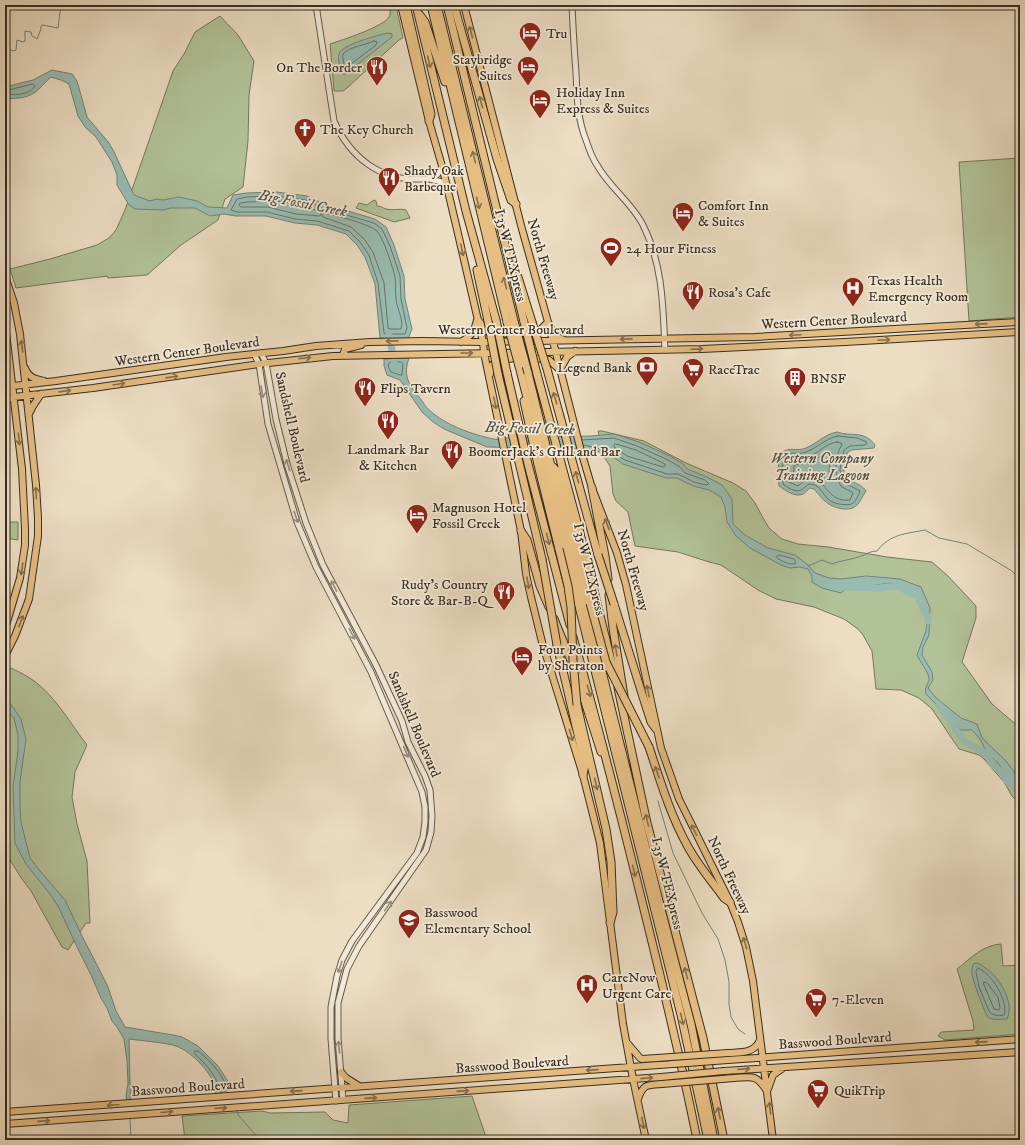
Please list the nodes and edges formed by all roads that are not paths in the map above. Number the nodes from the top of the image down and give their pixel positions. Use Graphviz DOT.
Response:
graph roads {
  1 [pos="316,5"];
  2 [pos="401,5"];
  3 [pos="406,5"];
  4 [pos="430,5"];
  5 [pos="436,5"];
  6 [pos="447,5"];
  7 [pos="454,5"];
  8 [pos="464,5"];
  9 [pos="572,5"];
  10 [pos="416,8"];
  11 [pos="429,121"];
  12 [pos="465,152"];
  13 [pos="442,166"];
  14 [pos="426,179"];
  15 [pos="447,188"];
  16 [pos="516,204"];
  17 [pos="466,211"];
  18 [pos="508,253"];
  19 [pos="5,276"];
  20 [pos="477,319"];
  21 [pos="511,321"];
  22 [pos="548,322"];
  23 [pos="1020,322"];
  24 [pos="5,324"];
  25 [pos="964,325"];
  26 [pos="844,332"];
  27 [pos="1020,332"];
  28 [pos="955,336"];
  29 [pos="752,337"];
  30 [pos="664,338"];
  31 [pos="552,341"];
  32 [pos="567,341"];
  33 [pos="370,342"];
  34 [pos="461,342"];
  35 [pos="483,342"];
  36 [pos="845,342"];
  37 [pos="753,347"];
  38 [pos="665,350"];
  39 [pos="555,351"];
  40 [pos="575,351"];
  41 [pos="261,353"];
  42 [pos="484,353"];
  43 [pos="254,354"];
  44 [pos="343,355"];
  45 [pos="266,363"];
  46 [pos="259,364"];
  47 [pos="24,365"];
  48 [pos="10,366"];
  49 [pos="560,370"];
  50 [pos="5,380"];
  51 [pos="48,382"];
  52 [pos="490,382"];
  53 [pos="25,385"];
  54 [pos="13,386"];
  55 [pos="5,387"];
  56 [pos="42,394"];
  57 [pos="26,396"];
  58 [pos="14,397"];
  59 [pos="5,398"];
  60 [pos="28,416"];
  61 [pos="534,424"];
  62 [pos="544,465"];
  63 [pos="34,470"];
  64 [pos="22,471"];
  65 [pos="592,488"];
  66 [pos="521,531"];
  67 [pos="5,629"];
  68 [pos="5,656"];
  69 [pos="656,729"];
  70 [pos="583,775"];
  71 [pos="641,798"];
  72 [pos="625,833"];
  73 [pos="730,902"];
  74 [pos="610,923"];
  75 [pos="1020,1039"];
  76 [pos="760,1040"];
  77 [pos="627,1043"];
  78 [pos="1020,1052"];
  79 [pos="763,1057"];
  80 [pos="631,1067"];
  81 [pos="785,1067"];
  82 [pos="764,1068"];
  83 [pos="341,1072"];
  84 [pos="633,1079"];
  85 [pos="431,1082"];
  86 [pos="360,1087"];
  87 [pos="335,1088"];
  88 [pos="343,1088"];
  89 [pos="768,1092"];
  90 [pos="432,1093"];
  91 [pos="638,1099"];
  92 [pos="343,1100"];
  93 [pos="336,1101"];
  94 [pos="5,1112"];
  95 [pos="5,1124"];
  96 [pos="646,1140"];
  97 [pos="697,1140"];
  98 [pos="708,1140"];
  99 [pos="714,1140"];
  100 [pos="724,1140"];
  101 [pos="773,1140"];
  1 -- 14 [label="street"];
  2 -- 11 [label="main road"];
  3 -- 11 [label="highway"];
  4 -- 12 [label="highway, I 35W TEXpress"];
  21 -- 5 [label="highway, I 35W TEXpress, one-way"];
  6 -- 18 [label="highway"];
  16 -- 7 [label="highway, one-way"];
  16 -- 8 [label="main road, North Freeway, one-way"];
  9 -- 30 [label="street"];
  10 -- 12 [label="highway"];
  10 -- 17 [label="highway, one-way"];
  11 -- 13 [label="main road"];
  12 -- 21 [label="highway, I 35W TEXpress, one-way"];
  13 -- 14 [label="street"];
  13 -- 15 [label="main road"];
  14 -- 15 [label="street"];
  15 -- 20 [label="main road, one-way"];
  16 -- 22 [label="main road, North Freeway"];
  17 -- 70 [label="highway, bridge"];
  17 -- 72 [label="highway, one-way, bridge"];
  69 -- 18 [label="highway, one-way, bridge"];
  18 -- 71 [label="highway, bridge"];
  47 -- 19 [label="main road, one-way"];
  20 -- 22 [label="main road"];
  20 -- 34 [label="main road"];
  20 -- 35 [label="main road"];
  21 -- 61 [label="highway, I 35W TEXpress, bridge"];
  21 -- 61 [label="highway, I 35W TEXpress, bridge"];
  22 -- 31 [label="main road, North Freeway"];
  22 -- 32 [label="main road"];
  23 -- 25 [label="main road, Western Center Boulevard, one-way"];
  24 -- 48 [label="main road"];
  25 -- 26 [label="main road, Western Center Boulevard"];
  25 -- 28 [label="main road"];
  26 -- 29 [label="main road, Western Center Boulevard, one-way"];
  26 -- 36 [label="main road"];
  27 -- 28 [label="main road, Western Center Boulevard"];
  36 -- 28 [label="main road, Western Center Boulevard, one-way"];
  29 -- 30 [label="main road, Western Center Boulevard"];
  29 -- 37 [label="main road"];
  30 -- 32 [label="main road, Western Center Boulevard, one-way"];
  30 -- 38 [label="street"];
  31 -- 32 [label="main road, Western Center Boulevard"];
  31 -- 35 [label="main road, Western Center Boulevard"];
  31 -- 39 [label="main road, North Freeway"];
  34 -- 33 [label="main road, Western Center Boulevard, one-way"];
  33 -- 41 [label="main road, Western Center Boulevard"];
  33 -- 44 [label="main road"];
  34 -- 35 [label="main road, Western Center Boulevard"];
  35 -- 42 [label="main road"];
  36 -- 37 [label="main road, Western Center Boulevard"];
  38 -- 37 [label="main road, Western Center Boulevard, one-way"];
  38 -- 40 [label="main road, Western Center Boulevard"];
  39 -- 40 [label="main road, Western Center Boulevard"];
  39 -- 42 [label="main road, Western Center Boulevard"];
  39 -- 49 [label="main road, North Freeway"];
  40 -- 49 [label="main road"];
  41 -- 43 [label="main road, Western Center Boulevard"];
  41 -- 45 [label="street, Sandshell Boulevard"];
  44 -- 42 [label="main road, Western Center Boulevard, one-way"];
  42 -- 52 [label="main road"];
  43 -- 46 [label="street, Sandshell Boulevard"];
  43 -- 51 [label="main road, Western Center Boulevard"];
  45 -- 44 [label="main road, Western Center Boulevard, one-way"];
  45 -- 46 [label="main road, Western Center Boulevard"];
  83 -- 45 [label="street, Sandshell Boulevard, one-way"];
  56 -- 46 [label="main road, Western Center Boulevard, one-way"];
  46 -- 87 [label="street, Sandshell Boulevard, one-way"];
  47 -- 51 [label="main road"];
  47 -- 53 [label="main road"];
  48 -- 50 [label="main road"];
  48 -- 54 [label="main road"];
  49 -- 52 [label="main road"];
  49 -- 65 [label="main road, North Freeway"];
  51 -- 53 [label="main road, Western Center Boulevard"];
  52 -- 66 [label="main road, one-way"];
  53 -- 54 [label="main road, Western Center Boulevard"];
  53 -- 57 [label="main road"];
  54 -- 55 [label="main road, Western Center Boulevard"];
  54 -- 58 [label="main road"];
  56 -- 57 [label="main road, Western Center Boulevard"];
  56 -- 60 [label="main road"];
  57 -- 58 [label="main road, Western Center Boulevard"];
  57 -- 60 [label="main road"];
  58 -- 59 [label="main road, Western Center Boulevard"];
  58 -- 64 [label="main road, one-way"];
  60 -- 63 [label="main road"];
  61 -- 62 [label="highway, I 35W TEXpress"];
  73 -- 62 [label="highway, one-way, bridge"];
  62 -- 74 [label="highway, one-way, bridge"];
  62 -- 98 [label="highway, I 35W TEXpress, one-way"];
  62 -- 99 [label="highway, I 35W TEXpress"];
  63 -- 64 [label="main road"];
  68 -- 63 [label="main road, one-way"];
  64 -- 67 [label="main road, one-way"];
  69 -- 65 [label="main road, North Freeway, one-way"];
  71 -- 65 [label="highway, one-way"];
  66 -- 70 [label="main road, one-way"];
  66 -- 72 [label="highway"];
  73 -- 69 [label="main road, North Freeway, one-way"];
  70 -- 74 [label="main road"];
  100 -- 71 [label="highway, one-way"];
  72 -- 97 [label="highway, one-way"];
  76 -- 73 [label="main road, North Freeway, one-way"];
  74 -- 77 [label="main road"];
  75 -- 79 [label="main road, Basswood Boulevard, one-way"];
  76 -- 77 [label="main road, bridge"];
  76 -- 79 [label="main road, North Freeway"];
  77 -- 80 [label="main road"];
  78 -- 81 [label="main road, Basswood Boulevard"];
  79 -- 80 [label="main road, Basswood Boulevard, bridge"];
  79 -- 82 [label="main road, North Freeway"];
  80 -- 84 [label="main road"];
  80 -- 85 [label="main road, Basswood Boulevard, one-way"];
  81 -- 82 [label="main road, Basswood Boulevard"];
  81 -- 89 [label="main road"];
  84 -- 82 [label="main road, Basswood Boulevard, one-way, bridge"];
  82 -- 89 [label="main road, North Freeway"];
  83 -- 86 [label="main road"];
  83 -- 88 [label="street, Sandshell Boulevard"];
  90 -- 84 [label="main road, Basswood Boulevard, one-way"];
  84 -- 91 [label="main road"];
  85 -- 86 [label="main road, Basswood Boulevard"];
  85 -- 90 [label="main road"];
  86 -- 88 [label="main road, Basswood Boulevard"];
  87 -- 88 [label="main road, Basswood Boulevard"];
  87 -- 93 [label="street, Sandshell Boulevard"];
  87 -- 94 [label="main road, Basswood Boulevard, one-way"];
  88 -- 92 [label="street, Sandshell Boulevard"];
  89 -- 91 [label="main road, bridge"];
  101 -- 89 [label="main road, North Freeway, one-way"];
  92 -- 90 [label="main road, Basswood Boulevard, one-way"];
  91 -- 96 [label="main road, one-way"];
  92 -- 93 [label="main road, Basswood Boulevard"];
  95 -- 93 [label="main road, Basswood Boulevard, one-way"];
}
